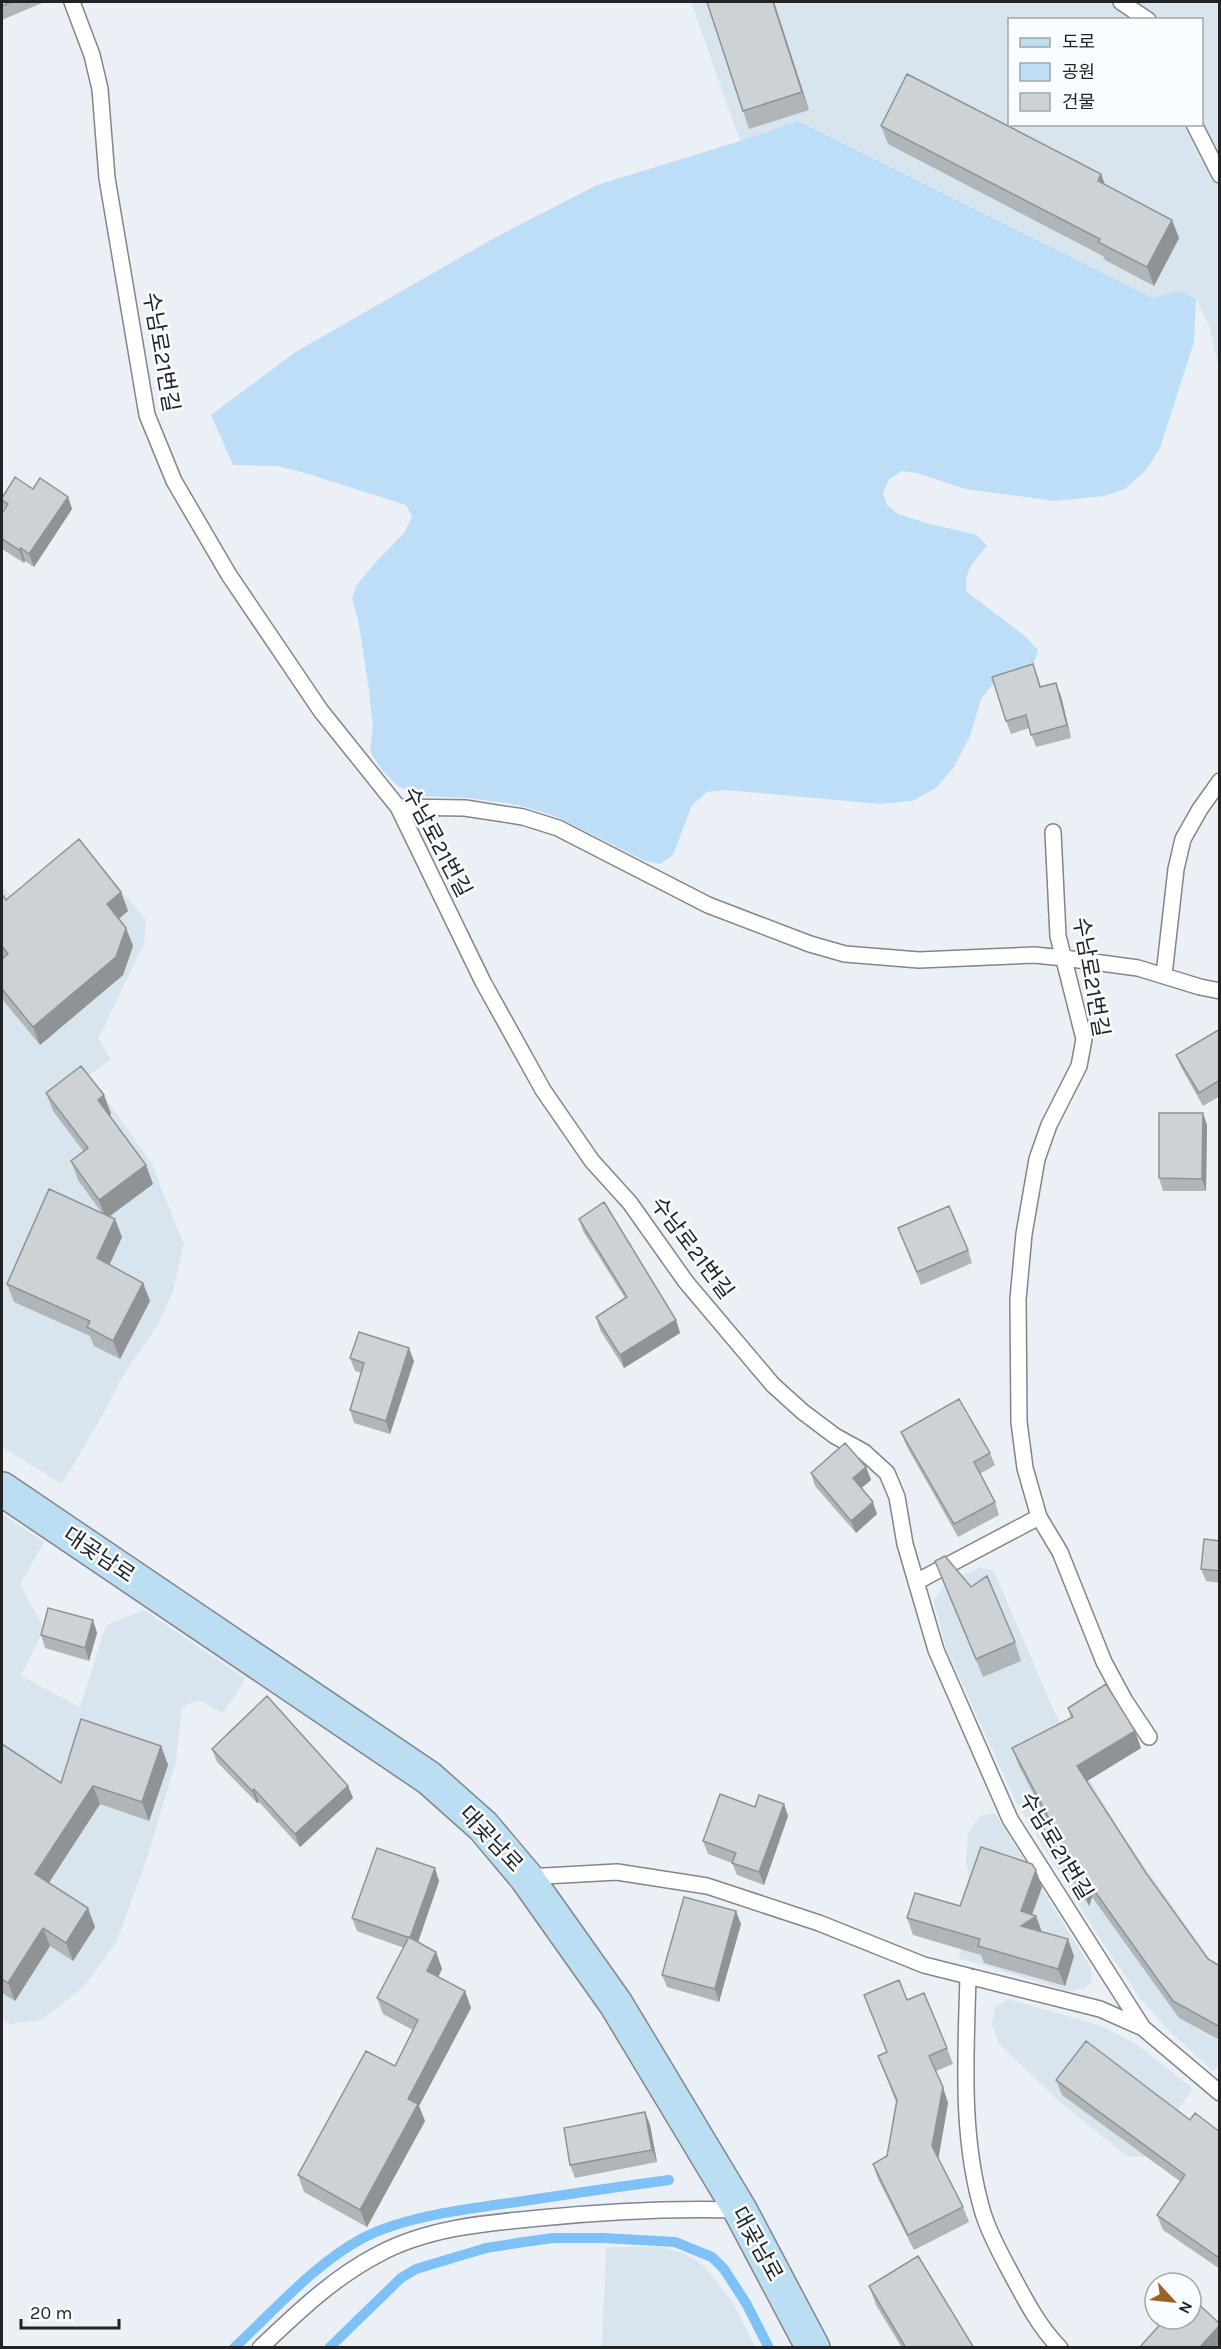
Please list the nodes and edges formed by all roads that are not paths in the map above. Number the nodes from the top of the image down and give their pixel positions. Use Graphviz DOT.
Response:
graph roads {
  1 [pos="72,2"];
  2 [pos="1121,2"];
  3 [pos="1145,18"];
  4 [pos="1195,126"];
  5 [pos="1220,175"];
  6 [pos="1220,781"];
  7 [pos="398,807"];
  8 [pos="1053,832"];
  9 [pos="1064,958"];
  10 [pos="1164,975"];
  11 [pos="1220,991"];
  12 [pos="2,1489"];
  13 [pos="1039,1517"];
  14 [pos="916,1582"];
  15 [pos="1149,1737"];
  16 [pos="526,1877"];
  17 [pos="968,1976"];
  18 [pos="1143,2028"];
  19 [pos="1220,2093"];
  20 [pos="740,2210"];
  21 [pos="260,2348"];
  22 [pos="813,2348"];
  23 [pos="1060,2348"];
  1 -- 7 [label="lane, 수남로21번길"];
  2 -- 3 [label="lane"];
  4 -- 5 [label="lane"];
  6 -- 10 [label="lane"];
  7 -- 9 [label="lane"];
  7 -- 14 [label="lane, 수남로21번길"];
  8 -- 9 [label="lane, 수남로21번길"];
  9 -- 10 [label="lane"];
  9 -- 13 [label="lane, 수남로21번길"];
  10 -- 11 [label="lane"];
  12 -- 16 [label="street, 대곶남로"];
  13 -- 14 [label="lane"];
  13 -- 15 [label="lane, 수남로21번길"];
  14 -- 18 [label="lane, 수남로21번길"];
  16 -- 17 [label="lane"];
  16 -- 20 [label="street, 대곶남로"];
  17 -- 18 [label="lane"];
  17 -- 23 [label="lane"];
  18 -- 19 [label="lane, 수남로21번길"];
  20 -- 21 [label="lane"];
  20 -- 22 [label="street, 대곶남로"];
}
